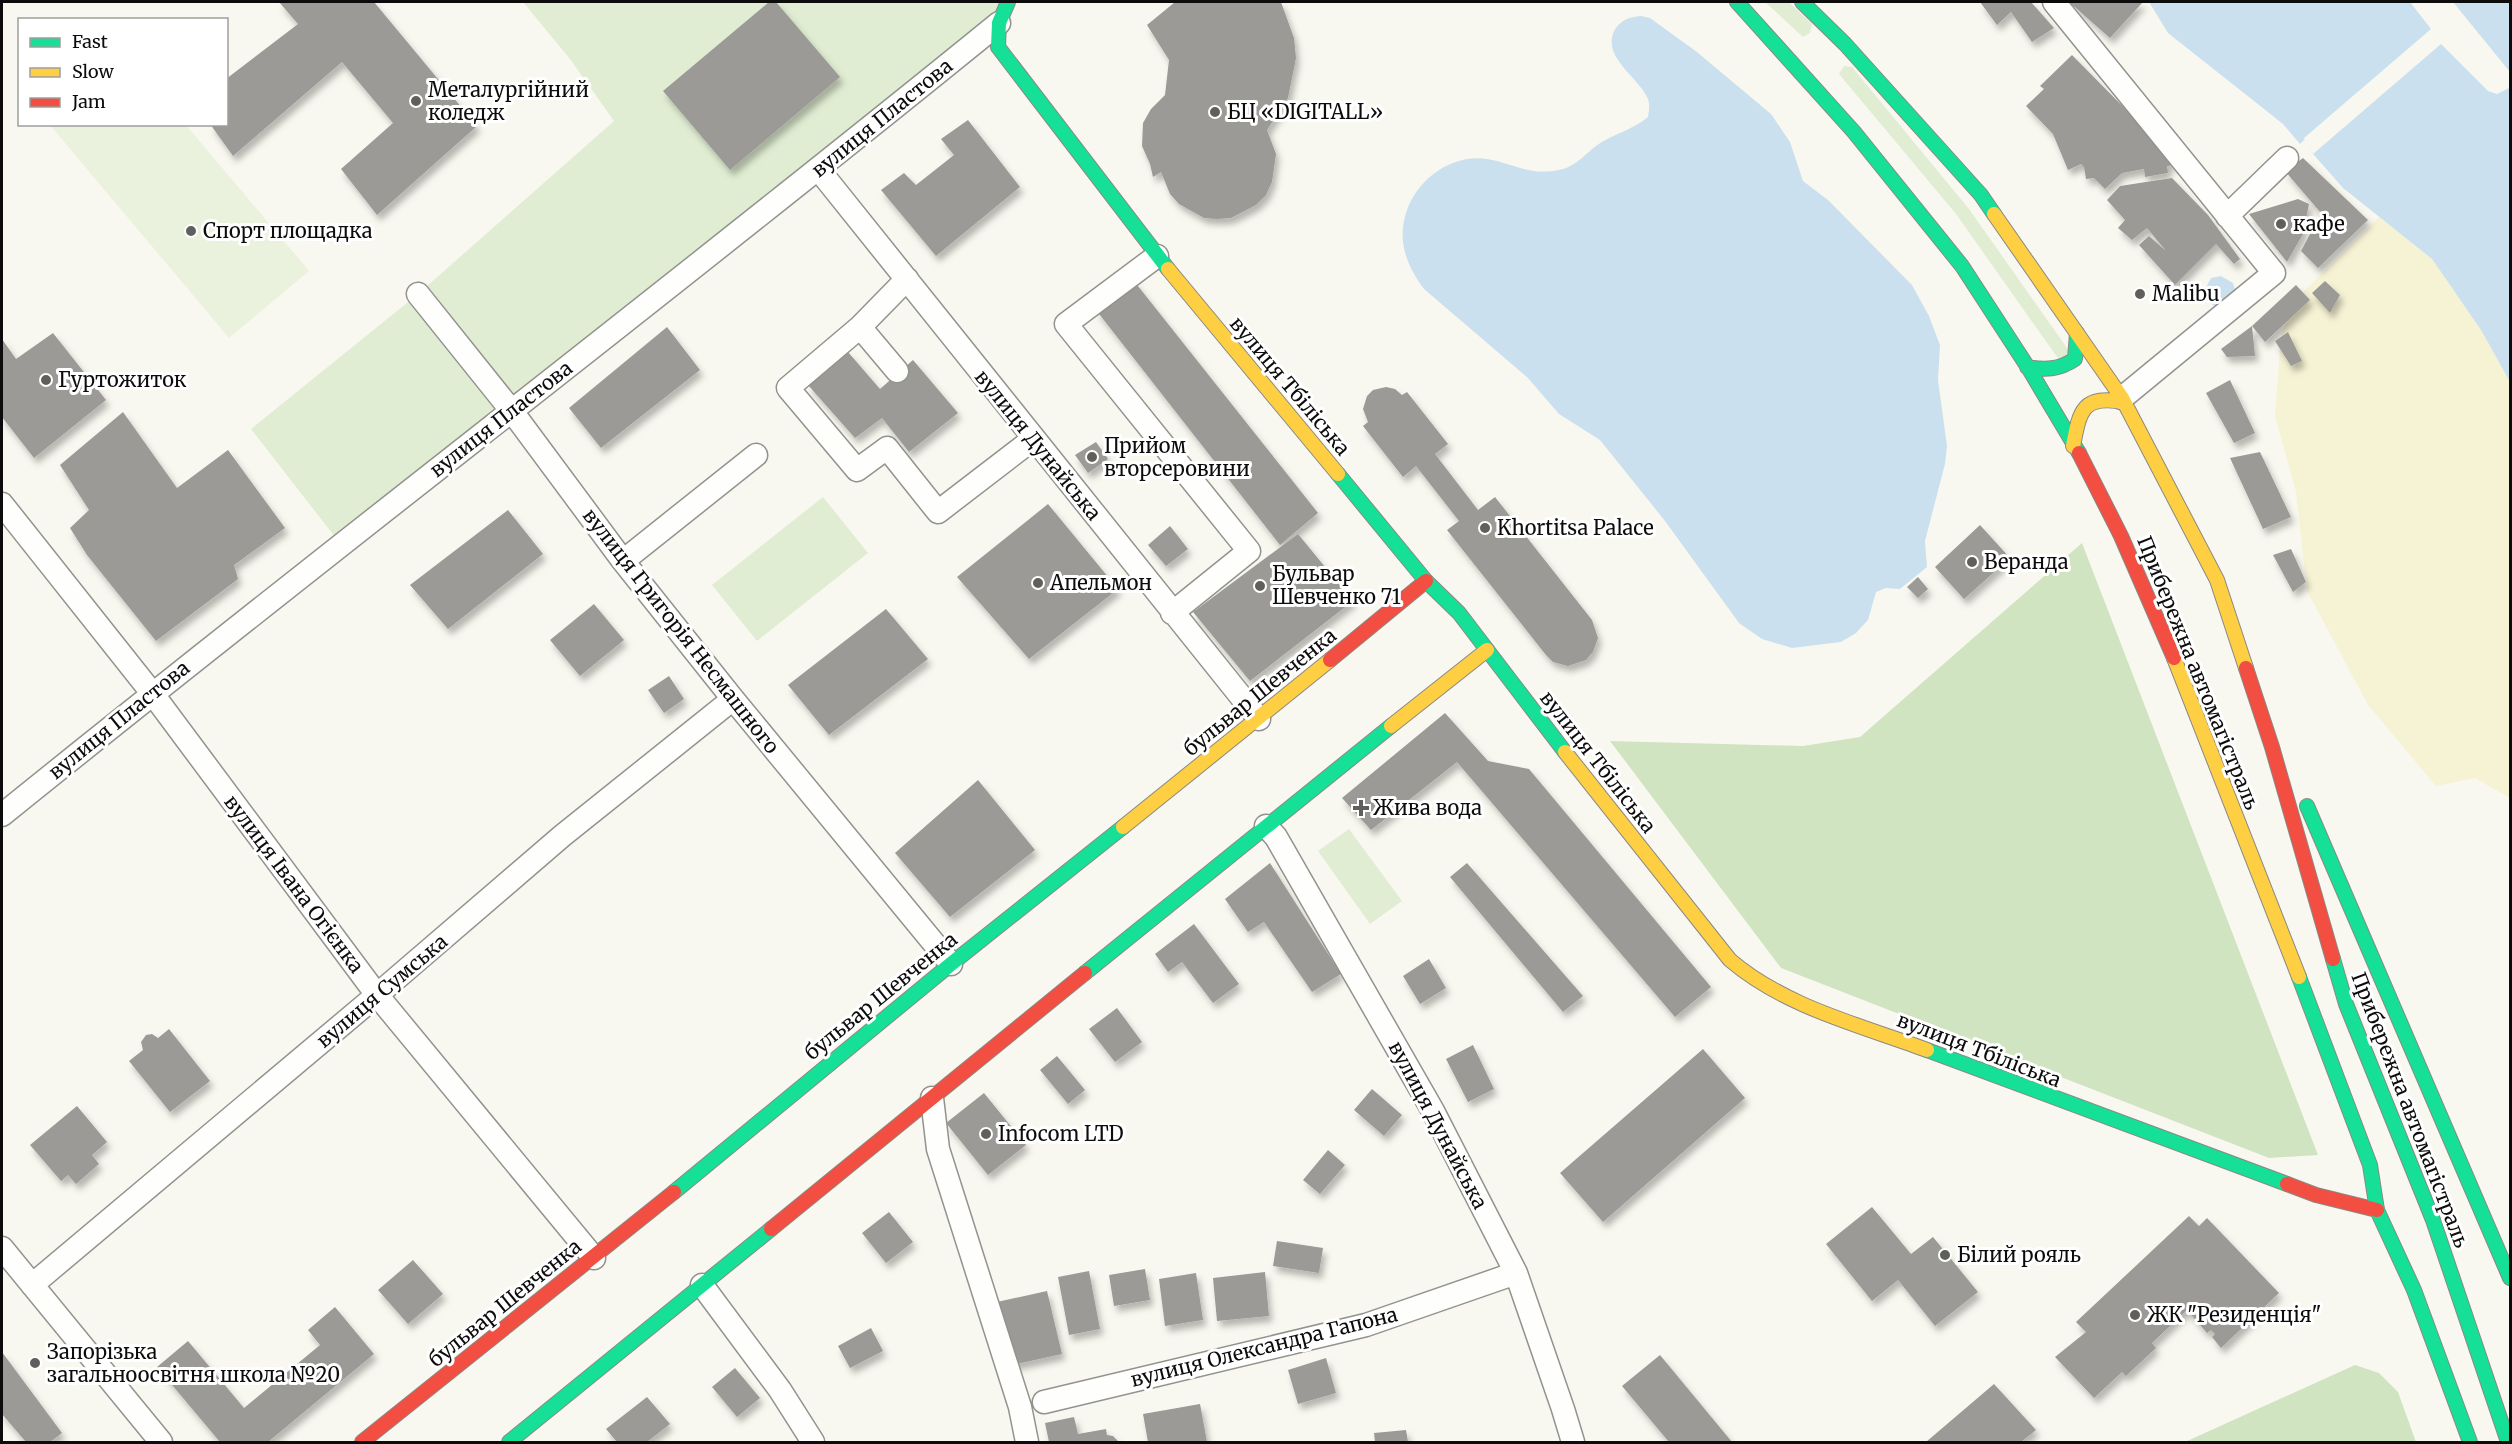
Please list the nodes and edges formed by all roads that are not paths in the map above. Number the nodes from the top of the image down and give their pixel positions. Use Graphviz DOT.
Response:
graph roads {
  1 [pos="1008,2"];
  2 [pos="1737,2"];
  3 [pos="1802,2"];
  4 [pos="2054,2"];
  5 [pos="1818,18"];
  6 [pos="999,23"];
  7 [pos="1815,36"];
  8 [pos="1774,42"];
  9 [pos="998,47"];
  10 [pos="1800,47"];
  11 [pos="1845,62"];
  12 [pos="1865,67"];
  13 [pos="1830,85"];
  14 [pos="1831,106"];
  15 [pos="2287,158"];
  16 [pos="819,170"];
  17 [pos="2227,216"];
  18 [pos="1157,256"];
  19 [pos="907,279"];
  20 [pos="418,294"];
  21 [pos="860,327"];
  22 [pos="2077,333"];
  23 [pos="2027,367"];
  24 [pos="897,371"];
  25 [pos="2123,400"];
  26 [pos="511,410"];
  27 [pos="1033,439"];
  28 [pos="2073,446"];
  29 [pos="756,455"];
  30 [pos="2,504"];
  31 [pos="623,561"];
  32 [pos="1426,581"];
  33 [pos="1172,613"];
  34 [pos="1487,650"];
  35 [pos="2247,666"];
  36 [pos="152,693"];
  37 [pos="733,699"];
  38 [pos="1259,719"];
  39 [pos="2,815"];
  40 [pos="1266,826"];
  41 [pos="951,964"];
  42 [pos="377,995"];
  43 [pos="932,1098"];
  44 [pos="2377,1210"];
  45 [pos="2399,1214"];
  46 [pos="2,1248"];
  47 [pos="594,1258"];
  48 [pos="1516,1273"];
  49 [pos="2511,1278"];
  50 [pos="32,1285"];
  51 [pos="702,1285"];
  52 [pos="1044,1402"];
  53 [pos="161,1443"];
  54 [pos="362,1443"];
  55 [pos="509,1443"];
  56 [pos="813,1443"];
  57 [pos="1027,1443"];
  58 [pos="1572,1443"];
  59 [pos="2470,1443"];
  60 [pos="2508,1443"];
  1 -- 6 [label="street, вулиця Пластова"];
  2 -- 8 [label="street, Прибережна автомагістраль"];
  3 -- 5 [label="street, Прибережна автомагістраль"];
  4 -- 17 [label="street"];
  5 -- 7 [label="street"];
  5 -- 12 [label="street, Прибережна автомагістраль"];
  6 -- 9 [label="street, вулиця Пластова"];
  6 -- 16 [label="street, вулиця Пластова"];
  8 -- 10 [label="street"];
  8 -- 14 [label="street, Прибережна автомагістраль"];
  9 -- 18 [label="street, вулиця Тбіліська"];
  11 -- 12 [label="street"];
  12 -- 22 [label="street, Прибережна автомагістраль"];
  13 -- 14 [label="street"];
  14 -- 23 [label="street, Прибережна автомагістраль"];
  15 -- 17 [label="street"];
  16 -- 19 [label="street, вулиця Дунайська"];
  16 -- 26 [label="street, вулиця Пластова"];
  17 -- 25 [label="street"];
  18 -- 32 [label="street, вулиця Тбіліська"];
  18 -- 33 [label="street"];
  19 -- 21 [label="street"];
  19 -- 27 [label="street, вулиця Дунайська"];
  20 -- 26 [label="street, вулиця Григорія Несмашного"];
  21 -- 24 [label="street"];
  21 -- 27 [label="street"];
  22 -- 23 [label="street"];
  22 -- 25 [label="street, Прибережна автомагістраль"];
  23 -- 28 [label="street, Прибережна автомагістраль"];
  25 -- 28 [label="street"];
  25 -- 35 [label="street, Прибережна автомагістраль"];
  26 -- 31 [label="street, вулиця Григорія Несмашного"];
  26 -- 36 [label="street, вулиця Пластова"];
  27 -- 33 [label="street, вулиця Дунайська"];
  28 -- 44 [label="street, Прибережна автомагістраль"];
  29 -- 31 [label="street"];
  30 -- 36 [label="street, вулиця Івана Огієнка"];
  31 -- 37 [label="street, вулиця Григорія Несмашного"];
  32 -- 34 [label="street, вулиця Тбіліська"];
  32 -- 38 [label="street, бульвар Шевченка"];
  33 -- 38 [label="street, вулиця Дунайська"];
  34 -- 40 [label="street"];
  34 -- 44 [label="street, вулиця Тбіліська"];
  35 -- 49 [label="street"];
  35 -- 60 [label="street, Прибережна автомагістраль"];
  36 -- 39 [label="street, вулиця Пластова"];
  36 -- 42 [label="street, вулиця Івана Огієнка"];
  37 -- 41 [label="street, вулиця Григорія Несмашного"];
  37 -- 42 [label="street, вулиця Сумська"];
  38 -- 41 [label="street, бульвар Шевченка"];
  40 -- 43 [label="street"];
  40 -- 48 [label="street, вулиця Дунайська"];
  41 -- 47 [label="street, бульвар Шевченка"];
  42 -- 47 [label="street, вулиця Івана Огієнка"];
  42 -- 50 [label="street, вулиця Сумська"];
  43 -- 51 [label="street"];
  43 -- 57 [label="street"];
  44 -- 45 [label="street, вулиця Тбіліська"];
  44 -- 59 [label="street, Прибережна автомагістраль"];
  46 -- 50 [label="street"];
  47 -- 54 [label="street, бульвар Шевченка"];
  48 -- 52 [label="street, вулиця Олександра Гапона"];
  48 -- 58 [label="street, вулиця Дунайська"];
  50 -- 53 [label="street"];
  51 -- 55 [label="street"];
  51 -- 56 [label="street"];
}
